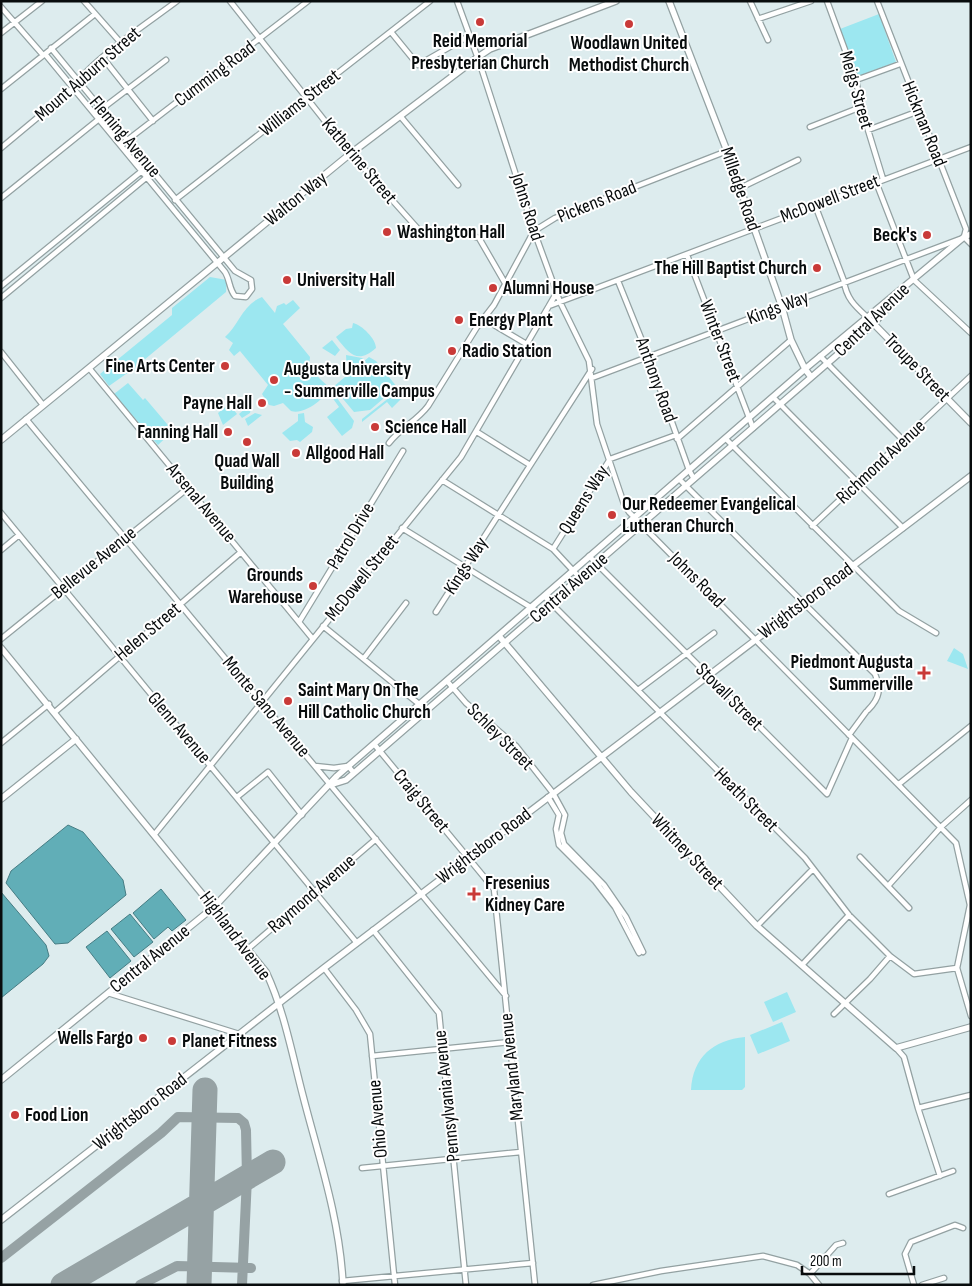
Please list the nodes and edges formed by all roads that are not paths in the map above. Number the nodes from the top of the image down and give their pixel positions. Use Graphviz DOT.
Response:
graph roads {
  1 [pos="42,1"];
  2 [pos="84,1"];
  3 [pos="177,1"];
  4 [pos="230,1"];
  5 [pos="308,1"];
  6 [pos="430,1"];
  7 [pos="457,1"];
  8 [pos="616,1"];
  9 [pos="669,1"];
  10 [pos="750,1"];
  11 [pos="810,1"];
  12 [pos="827,1"];
  13 [pos="877,1"];
  14 [pos="1,7"];
  15 [pos="95,14"];
  16 [pos="758,19"];
  17 [pos="16,22"];
  18 [pos="391,32"];
  19 [pos="1,33"];
  20 [pos="469,36"];
  21 [pos="260,40"];
  22 [pos="768,40"];
  23 [pos="121,43"];
  24 [pos="51,48"];
  25 [pos="44,54"];
  26 [pos="478,57"];
  27 [pos="103,58"];
  28 [pos="166,60"];
  29 [pos="900,64"];
  30 [pos="78,80"];
  31 [pos="856,80"];
  32 [pos="73,88"];
  33 [pos="127,89"];
  34 [pos="1,90"];
  35 [pos="307,98"];
  36 [pos="861,107"];
  37 [pos="103,110"];
  38 [pos="919,112"];
  39 [pos="401,117"];
  40 [pos="99,119"];
  41 [pos="153,121"];
  42 [pos="810,127"];
  43 [pos="868,130"];
  44 [pos="128,140"];
  45 [pos="121,145"];
  46 [pos="971,147"];
  47 [pos="1,148"];
  48 [pos="727,151"];
  49 [pos="351,154"];
  50 [pos="938,159"];
  51 [pos="798,160"];
  52 [pos="148,165"];
  53 [pos="142,171"];
  54 [pos="154,172"];
  55 [pos="147,177"];
  56 [pos="884,179"];
  57 [pos="876,182"];
  58 [pos="458,185"];
  59 [pos="740,188"];
  60 [pos="1,198"];
  61 [pos="176,199"];
  62 [pos="170,204"];
  63 [pos="815,205"];
  64 [pos="82,220"];
  65 [pos="198,226"];
  66 [pos="87,227"];
  67 [pos="753,229"];
  68 [pos="192,231"];
  69 [pos="534,231"];
  70 [pos="971,234"];
  71 [pos="964,237"];
  72 [pos="971,244"];
  73 [pos="41,254"];
  74 [pos="687,255"];
  75 [pos="224,257"];
  76 [pos="905,258"];
  77 [pos="46,261"];
  78 [pos="218,263"];
  79 [pos="618,280"];
  80 [pos="914,280"];
  81 [pos="844,281"];
  82 [pos="505,283"];
  83 [pos="1,286"];
  84 [pos="557,292"];
  85 [pos="1,298"];
  86 [pos="560,302"];
  87 [pos="549,306"];
  88 [pos="782,307"];
  89 [pos="867,317"];
  90 [pos="484,319"];
  91 [pos="874,323"];
  92 [pos="716,331"];
  93 [pos="971,333"];
  94 [pos="792,340"];
  95 [pos="528,345"];
  96 [pos="1,352"];
  97 [pos="820,356"];
  98 [pos="649,358"];
  99 [pos="827,363"];
  100 [pos="89,368"];
  101 [pos="592,369"];
  102 [pos="805,369"];
  103 [pos="811,376"];
  104 [pos="971,376"];
  105 [pos="592,378"];
  106 [pos="737,388"];
  107 [pos="774,397"];
  108 [pos="947,400"];
  109 [pos="780,404"];
  110 [pos="43,405"];
  111 [pos="749,418"];
  112 [pos="26,419"];
  113 [pos="971,423"];
  114 [pos="753,428"];
  115 [pos="477,432"];
  116 [pos="676,437"];
  117 [pos="726,439"];
  118 [pos="1,440"];
  119 [pos="903,440"];
  120 [pos="389,443"];
  121 [pos="732,445"];
  122 [pos="403,451"];
  123 [pos="610,459"];
  124 [pos="530,465"];
  125 [pos="688,470"];
  126 [pos="971,476"];
  127 [pos="679,478"];
  128 [pos="694,479"];
  129 [pos="442,480"];
  130 [pos="858,483"];
  131 [pos="687,486"];
  132 [pos="188,488"];
  133 [pos="1,513"];
  134 [pos="499,516"];
  135 [pos="634,518"];
  136 [pos="641,524"];
  137 [pos="812,526"];
  138 [pos="402,528"];
  139 [pos="903,528"];
  140 [pos="19,535"];
  141 [pos="126,538"];
  142 [pos="553,549"];
  143 [pos="1,550"];
  144 [pos="241,552"];
  145 [pos="589,556"];
  146 [pos="596,564"];
  147 [pos="853,566"];
  148 [pos="465,567"];
  149 [pos="572,570"];
  150 [pos="580,578"];
  151 [pos="64,588"];
  152 [pos="544,596"];
  153 [pos="804,602"];
  154 [pos="406,603"];
  155 [pos="551,603"];
  156 [pos="181,604"];
  157 [pos="529,607"];
  158 [pos="436,612"];
  159 [pos="540,613"];
  160 [pos="299,622"];
  161 [pos="323,626"];
  162 [pos="714,633"];
  163 [pos="936,633"];
  164 [pos="498,636"];
  165 [pos="312,638"];
  166 [pos="1,639"];
  167 [pos="756,639"];
  168 [pos="505,643"];
  169 [pos="1,648"];
  170 [pos="686,653"];
  171 [pos="120,656"];
  172 [pos="364,658"];
  173 [pos="707,676"];
  174 [pos="447,681"];
  175 [pos="453,689"];
  176 [pos="638,690"];
  177 [pos="261,700"];
  178 [pos="49,704"];
  179 [pos="419,704"];
  180 [pos="55,712"];
  181 [pos="659,712"];
  182 [pos="971,726"];
  183 [pos="851,737"];
  184 [pos="76,739"];
  185 [pos="1,742"];
  186 [pos="374,744"];
  187 [pos="380,752"];
  188 [pos="601,757"];
  189 [pos="210,765"];
  190 [pos="315,766"];
  191 [pos="348,766"];
  192 [pos="354,773"];
  193 [pos="899,784"];
  194 [pos="330,785"];
  195 [pos="550,795"];
  196 [pos="237,797"];
  197 [pos="1,799"];
  198 [pos="971,800"];
  199 [pos="302,815"];
  200 [pos="942,826"];
  201 [pos="154,835"];
  202 [pos="376,839"];
  203 [pos="274,842"];
  204 [pos="860,857"];
  205 [pos="469,858"];
  206 [pos="812,869"];
  207 [pos="969,884"];
  208 [pos="888,886"];
  209 [pos="315,892"];
  210 [pos="421,894"];
  211 [pos="214,906"];
  212 [pos="909,908"];
  213 [pos="849,915"];
  214 [pos="757,926"];
  215 [pos="373,930"];
  216 [pos="357,943"];
  217 [pos="249,948"];
  218 [pos="641,953"];
  219 [pos="890,956"];
  220 [pos="802,965"];
  221 [pos="324,968"];
  222 [pos="957,968"];
  223 [pos="108,994"];
  224 [pos="506,996"];
  225 [pos="278,1004"];
  226 [pos="845,1004"];
  227 [pos="834,1014"];
  228 [pos="971,1016"];
  229 [pos="971,1027"];
  230 [pos="239,1034"];
  231 [pos="510,1042"];
  232 [pos="443,1048"];
  233 [pos="896,1048"];
  234 [pos="372,1056"];
  235 [pos="1,1080"];
  236 [pos="971,1095"];
  237 [pos="918,1108"];
  238 [pos="521,1152"];
  239 [pos="454,1158"];
  240 [pos="383,1166"];
  241 [pos="362,1168"];
  242 [pos="953,1171"];
  243 [pos="940,1176"];
  244 [pos="889,1194"];
  245 [pos="1,1220"];
  246 [pos="963,1228"];
  247 [pos="843,1243"];
  248 [pos="533,1263"];
  249 [pos="464,1269"];
  250 [pos="810,1274"];
  251 [pos="394,1277"];
  252 [pos="944,1278"];
  253 [pos="343,1283"];
  254 [pos="395,1285"];
  255 [pos="466,1285"];
  256 [pos="535,1285"];
  257 [pos="593,1285"];
  258 [pos="819,1285"];
  259 [pos="914,1285"];
  260 [pos="922,1285"];
  1 -- 17 [label="street"];
  2 -- 15 [label="street"];
  3 -- 23 [label="street, Mount Auburn Street"];
  4 -- 21 [label="street, Katherine Street"];
  5 -- 21 [label="street, Cumming Road"];
  6 -- 18 [label="street, Williams Street"];
  7 -- 20 [label="street, Johns Road"];
  8 -- 26 [label="main road, Walton Way"];
  9 -- 48 [label="main road, Milledge Road"];
  10 -- 16 [label="street"];
  11 -- 16 [label="street"];
  12 -- 31 [label="street, Meigs Street"];
  13 -- 29 [label="street, Hickman Road"];
  14 -- 17 [label="street, Fleming Avenue"];
  15 -- 23 [label="street"];
  15 -- 24 [label="street"];
  16 -- 22 [label="street"];
  17 -- 19 [label="street"];
  17 -- 25 [label="street, Fleming Avenue"];
  18 -- 20 [label="street"];
  18 -- 35 [label="street, Williams Street"];
  20 -- 26 [label="street, Johns Road"];
  21 -- 35 [label="street, Katherine Street"];
  21 -- 41 [label="street, Cumming Road"];
  23 -- 27 [label="street, Mount Auburn Street"];
  24 -- 25 [label="street"];
  24 -- 30 [label="street, Fleming Avenue"];
  25 -- 32 [label="street, Fleming Avenue"];
  25 -- 34 [label="street"];
  26 -- 39 [label="main road, Walton Way"];
  26 -- 69 [label="street, Johns Road"];
  27 -- 30 [label="street, Mount Auburn Street"];
  27 -- 33 [label="street"];
  28 -- 33 [label="street"];
  29 -- 31 [label="street"];
  29 -- 38 [label="street, Hickman Road"];
  30 -- 32 [label="street, Mount Auburn Street"];
  30 -- 37 [label="street, Fleming Avenue"];
  31 -- 36 [label="street, Meigs Street"];
  32 -- 40 [label="street, Fleming Avenue"];
  32 -- 47 [label="street, Mount Auburn Street"];
  33 -- 37 [label="street"];
  33 -- 41 [label="street"];
  35 -- 49 [label="street, Katherine Street"];
  35 -- 61 [label="street, Williams Street"];
  36 -- 42 [label="street"];
  36 -- 43 [label="street, Meigs Street"];
  37 -- 40 [label="street"];
  37 -- 44 [label="street, Fleming Avenue"];
  38 -- 43 [label="street"];
  38 -- 50 [label="street, Hickman Road"];
  39 -- 49 [label="main road, Walton Way"];
  39 -- 58 [label="street"];
  40 -- 45 [label="street, Fleming Avenue"];
  40 -- 60 [label="street"];
  41 -- 44 [label="street, Cumming Road"];
  43 -- 56 [label="street, Meigs Street"];
  44 -- 45 [label="street, Cumming Road"];
  44 -- 52 [label="street, Fleming Avenue"];
  45 -- 53 [label="street, Fleming Avenue"];
  46 -- 50 [label="street, McDowell Street"];
  48 -- 59 [label="main road, Milledge Road"];
  48 -- 69 [label="street, Pickens Road"];
  49 -- 75 [label="main road, Walton Way"];
  49 -- 82 [label="street, Katherine Street"];
  50 -- 56 [label="street, McDowell Street"];
  50 -- 71 [label="street, Hickman Road"];
  51 -- 59 [label="street"];
  52 -- 53 [label="street"];
  52 -- 54 [label="street, Fleming Avenue"];
  53 -- 55 [label="street, Fleming Avenue"];
  53 -- 64 [label="street"];
  54 -- 55 [label="street"];
  54 -- 61 [label="street, Fleming Avenue"];
  55 -- 62 [label="street, Fleming Avenue"];
  55 -- 66 [label="street"];
  56 -- 57 [label="street, McDowell Street"];
  57 -- 63 [label="street, McDowell Street"];
  57 -- 76 [label="street"];
  59 -- 67 [label="main road, Milledge Road"];
  61 -- 62 [label="street, Williams Street"];
  61 -- 65 [label="street, Fleming Avenue"];
  62 -- 68 [label="street, Fleming Avenue"];
  63 -- 67 [label="street, McDowell Street"];
  63 -- 81 [label="street, Troupe Street"];
  64 -- 66 [label="street"];
  64 -- 73 [label="street"];
  65 -- 68 [label="street"];
  65 -- 75 [label="street, Fleming Avenue"];
  66 -- 77 [label="street"];
  67 -- 74 [label="street, McDowell Street"];
  67 -- 88 [label="main road, Milledge Road"];
  68 -- 78 [label="street, Fleming Avenue"];
  69 -- 82 [label="street, Pickens Road"];
  69 -- 84 [label="street, Johns Road"];
  70 -- 71 [label="main road, Central Avenue"];
  71 -- 72 [label="street"];
  71 -- 76 [label="street, Kings Way"];
  71 -- 80 [label="main road, Central Avenue"];
  73 -- 77 [label="street"];
  73 -- 83 [label="street"];
  74 -- 79 [label="street, McDowell Street"];
  74 -- 92 [label="street, Winter Street"];
  75 -- 78 [label="main road, Walton Way"];
  75 -- 78 [label="street, Fleming Avenue"];
  76 -- 80 [label="street"];
  76 -- 81 [label="street, Kings Way"];
  77 -- 85 [label="street"];
  78 -- 100 [label="main road, Walton Way"];
  79 -- 86 [label="street, McDowell Street"];
  79 -- 98 [label="street, Anthony Road"];
  80 -- 89 [label="main road, Central Avenue"];
  80 -- 91 [label="main road, Central Avenue"];
  80 -- 93 [label="street"];
  81 -- 88 [label="street, Kings Way"];
  81 -- 89 [label="street, Troupe Street"];
  82 -- 90 [label="street, Pickens Road"];
  84 -- 86 [label="street, Johns Road"];
  84 -- 87 [label="street, McDowell Street"];
  86 -- 87 [label="street, McDowell Street"];
  86 -- 101 [label="street, Johns Road"];
  87 -- 95 [label="street, McDowell Street"];
  88 -- 92 [label="street, Kings Way"];
  88 -- 94 [label="main road, Milledge Road"];
  89 -- 91 [label="main road, Troupe Street"];
  89 -- 97 [label="main road, Central Avenue"];
  90 -- 95 [label="street"];
  90 -- 120 [label="street"];
  91 -- 99 [label="main road, Central Avenue"];
  91 -- 108 [label="main road, Troupe Street"];
  92 -- 98 [label="street, Kings Way"];
  92 -- 106 [label="street, Winter Street"];
  94 -- 102 [label="main road, Milledge Road"];
  94 -- 106 [label="street, Queens Way"];
  95 -- 115 [label="street, McDowell Street"];
  96 -- 110 [label="street"];
  97 -- 99 [label="street"];
  97 -- 102 [label="main road, Central Avenue"];
  98 -- 105 [label="street, Kings Way"];
  98 -- 116 [label="street, Anthony Road"];
  99 -- 103 [label="main road, Central Avenue"];
  99 -- 119 [label="street"];
  100 -- 110 [label="main road, Walton Way"];
  100 -- 132 [label="street, Arsenal Avenue"];
  101 -- 105 [label="street, Johns Road"];
  101 -- 124 [label="street, Kings Way"];
  102 -- 103 [label="main road, Milledge Road"];
  102 -- 107 [label="main road, Central Avenue"];
  103 -- 109 [label="main road, Central Avenue"];
  104 -- 108 [label="street, Richmond Avenue"];
  105 -- 123 [label="street, Johns Road"];
  106 -- 111 [label="street, Winter Street"];
  106 -- 116 [label="street, Queens Way"];
  107 -- 109 [label="street"];
  107 -- 111 [label="main road, Central Avenue"];
  108 -- 113 [label="main road, Troupe Street"];
  108 -- 119 [label="street, Richmond Avenue"];
  109 -- 114 [label="main road, Central Avenue"];
  109 -- 130 [label="street"];
  110 -- 112 [label="main road, Walton Way"];
  111 -- 114 [label="street, Winter Street"];
  111 -- 117 [label="main road, Central Avenue"];
  112 -- 118 [label="main road, Walton Way"];
  112 -- 141 [label="street, Monte Sano Avenue"];
  114 -- 121 [label="main road, Central Avenue"];
  115 -- 124 [label="street"];
  115 -- 129 [label="street, McDowell Street"];
  116 -- 123 [label="street, Queens Way"];
  116 -- 125 [label="street, Anthony Road"];
  117 -- 121 [label="street"];
  117 -- 125 [label="main road, Central Avenue"];
  119 -- 130 [label="street, Richmond Avenue"];
  121 -- 128 [label="main road, Central Avenue"];
  121 -- 137 [label="street"];
  122 -- 160 [label="street, Patrol Drive"];
  123 -- 135 [label="street, Johns Road"];
  123 -- 142 [label="street, Queens Way"];
  124 -- 134 [label="street, Kings Way"];
  125 -- 127 [label="main road, Central Avenue"];
  125 -- 128 [label="street, Anthony Road"];
  126 -- 139 [label="main road, Wrightsboro Road"];
  127 -- 131 [label="street"];
  127 -- 135 [label="main road, Central Avenue"];
  128 -- 131 [label="main road, Central Avenue"];
  129 -- 134 [label="street"];
  129 -- 138 [label="street, McDowell Street"];
  130 -- 137 [label="street, Richmond Avenue"];
  130 -- 139 [label="street"];
  131 -- 136 [label="main road, Central Avenue"];
  131 -- 153 [label="street"];
  132 -- 141 [label="street, Bellevue Avenue"];
  132 -- 144 [label="street, Arsenal Avenue"];
  133 -- 140 [label="street, Glenn Avenue"];
  134 -- 142 [label="street"];
  134 -- 148 [label="street, Kings Way"];
  135 -- 136 [label="street, Johns Road"];
  135 -- 145 [label="main road, Central Avenue"];
  136 -- 146 [label="main road, Central Avenue"];
  136 -- 167 [label="street, Johns Road"];
  137 -- 147 [label="street"];
  138 -- 148 [label="street"];
  138 -- 161 [label="street, McDowell Street"];
  139 -- 147 [label="main road, Wrightsboro Road"];
  140 -- 143 [label="street"];
  140 -- 151 [label="street, Glenn Avenue"];
  141 -- 151 [label="street, Bellevue Avenue"];
  141 -- 156 [label="street, Monte Sano Avenue"];
  142 -- 149 [label="street"];
  144 -- 156 [label="street, Helen Street"];
  144 -- 160 [label="street, Arsenal Avenue"];
  145 -- 146 [label="street, Stovall Street"];
  145 -- 149 [label="main road, Central Avenue"];
  146 -- 150 [label="main road, Central Avenue"];
  146 -- 170 [label="street, Stovall Street"];
  147 -- 153 [label="main road, Wrightsboro Road"];
  147 -- 163 [label="street"];
  148 -- 157 [label="street"];
  148 -- 158 [label="street, Kings Way"];
  149 -- 150 [label="street"];
  149 -- 152 [label="main road, Central Avenue"];
  150 -- 155 [label="main road, Central Avenue"];
  151 -- 166 [label="street, Bellevue Avenue"];
  151 -- 171 [label="street, Glenn Avenue"];
  152 -- 155 [label="street, Heath Street"];
  152 -- 157 [label="main road, Central Avenue"];
  153 -- 167 [label="main road, Wrightsboro Road"];
  153 -- 183 [label="street"];
  154 -- 172 [label="street"];
  155 -- 159 [label="main road, Central Avenue"];
  155 -- 176 [label="street, Heath Street"];
  156 -- 171 [label="street, Helen Street"];
  156 -- 177 [label="street, Monte Sano Avenue"];
  157 -- 159 [label="street"];
  157 -- 164 [label="main road, Central Avenue"];
  159 -- 168 [label="main road, Central Avenue"];
  160 -- 165 [label="street, Arsenal Avenue"];
  161 -- 165 [label="street, McDowell Street"];
  161 -- 172 [label="street"];
  162 -- 170 [label="street"];
  164 -- 168 [label="main road, Whitney Street"];
  164 -- 174 [label="main road, Central Avenue"];
  165 -- 177 [label="street, McDowell Street"];
  167 -- 173 [label="main road, Wrightsboro Road"];
  167 -- 183 [label="street, Johns Road"];
  168 -- 175 [label="main road, Central Avenue"];
  168 -- 188 [label="main road, Whitney Street"];
  169 -- 178 [label="main road, Highland Avenue"];
  170 -- 173 [label="street, Stovall Street"];
  170 -- 176 [label="street"];
  171 -- 180 [label="street, Helen Street"];
  171 -- 189 [label="street, Glenn Avenue"];
  172 -- 179 [label="street"];
  173 -- 181 [label="main road, Wrightsboro Road"];
  173 -- 183 [label="street, Stovall Street"];
  174 -- 175 [label="street, Schley Street"];
  174 -- 179 [label="main road, Central Avenue"];
  175 -- 187 [label="main road, Central Avenue"];
  175 -- 195 [label="street, Schley Street"];
  176 -- 181 [label="street, Heath Street"];
  177 -- 189 [label="street, McDowell Street"];
  177 -- 190 [label="street, Monte Sano Avenue"];
  178 -- 180 [label="main road, Highland Avenue"];
  178 -- 185 [label="street"];
  179 -- 186 [label="main road, Central Avenue"];
  180 -- 184 [label="main road, Highland Avenue"];
  181 -- 188 [label="main road, Wrightsboro Road"];
  181 -- 206 [label="street, Heath Street"];
  182 -- 193 [label="street"];
  183 -- 193 [label="street, Johns Road"];
  184 -- 197 [label="main road"];
  184 -- 201 [label="main road, Highland Avenue"];
  186 -- 187 [label="street, Craig Street"];
  186 -- 191 [label="main road, Central Avenue"];
  187 -- 192 [label="main road, Central Avenue"];
  187 -- 205 [label="street, Craig Street"];
  188 -- 195 [label="main road, Wrightsboro Road"];
  188 -- 214 [label="main road, Whitney Street"];
  189 -- 196 [label="street, Glenn Avenue"];
  189 -- 201 [label="street, McDowell Street"];
  190 -- 191 [label="street"];
  190 -- 194 [label="street, Monte Sano Avenue"];
  191 -- 192 [label="street"];
  191 -- 194 [label="main road, Central Avenue"];
  192 -- 194 [label="main road, Central Avenue"];
  193 -- 200 [label="street, Johns Road"];
  194 -- 199 [label="main road, Central Avenue"];
  194 -- 202 [label="street, Monte Sano Avenue"];
  195 -- 205 [label="main road, Wrightsboro Road"];
  195 -- 218 [label="street, Schley Street"];
  196 -- 199 [label="street"];
  196 -- 203 [label="street, Glenn Avenue"];
  198 -- 200 [label="street"];
  199 -- 203 [label="main road, Central Avenue"];
  200 -- 207 [label="street, Johns Road"];
  200 -- 208 [label="street"];
  201 -- 211 [label="main road, Highland Avenue"];
  202 -- 209 [label="street, Raymond Avenue"];
  202 -- 210 [label="street, Monte Sano Avenue"];
  203 -- 209 [label="street, Glenn Avenue"];
  203 -- 211 [label="main road, Central Avenue"];
  204 -- 208 [label="street"];
  205 -- 210 [label="main road, Wrightsboro Road"];
  205 -- 224 [label="street, Maryland Avenue"];
  206 -- 213 [label="street, Heath Street"];
  206 -- 214 [label="street"];
  207 -- 222 [label="street, Johns Road"];
  208 -- 212 [label="street"];
  209 -- 216 [label="street, Glenn Avenue"];
  209 -- 217 [label="street, Raymond Avenue"];
  210 -- 215 [label="main road, Wrightsboro Road"];
  210 -- 224 [label="street, Monte Sano Avenue"];
  211 -- 217 [label="main road, Highland Avenue"];
  211 -- 223 [label="main road, Central Avenue"];
  213 -- 219 [label="street, Heath Street"];
  213 -- 220 [label="street"];
  214 -- 220 [label="main road, Whitney Street"];
  215 -- 216 [label="main road, Wrightsboro Road"];
  215 -- 232 [label="street, Pennsylvania Avenue"];
  216 -- 221 [label="main road, Wrightsboro Road"];
  217 -- 225 [label="main road, Highland Avenue"];
  219 -- 222 [label="street, Heath Street"];
  219 -- 226 [label="street"];
  220 -- 226 [label="main road, Whitney Street"];
  221 -- 225 [label="main road, Wrightsboro Road"];
  221 -- 234 [label="street, Ohio Avenue"];
  222 -- 228 [label="street, Johns Road"];
  223 -- 230 [label="street"];
  223 -- 235 [label="main road, Central Avenue"];
  224 -- 231 [label="street, Maryland Avenue"];
  225 -- 230 [label="main road, Wrightsboro Road"];
  225 -- 253 [label="main road, Highland Avenue"];
  226 -- 227 [label="street"];
  226 -- 233 [label="main road, Whitney Street"];
  229 -- 233 [label="main road"];
  230 -- 245 [label="main road, Wrightsboro Road"];
  231 -- 232 [label="street"];
  231 -- 238 [label="street, Maryland Avenue"];
  232 -- 234 [label="street"];
  232 -- 239 [label="street, Pennsylvania Avenue"];
  233 -- 237 [label="street"];
  234 -- 240 [label="street, Ohio Avenue"];
  236 -- 237 [label="street"];
  237 -- 243 [label="street"];
  238 -- 239 [label="street"];
  238 -- 248 [label="street, Maryland Avenue"];
  239 -- 240 [label="street"];
  239 -- 249 [label="street, Pennsylvania Avenue"];
  240 -- 241 [label="street"];
  240 -- 251 [label="street, Ohio Avenue"];
  242 -- 243 [label="street"];
  243 -- 244 [label="street"];
  246 -- 259 [label="street"];
  247 -- 250 [label="street"];
  248 -- 249 [label="street"];
  248 -- 256 [label="street, Maryland Avenue"];
  249 -- 251 [label="street"];
  249 -- 255 [label="street, Pennsylvania Avenue"];
  250 -- 257 [label="street"];
  250 -- 258 [label="street"];
  251 -- 253 [label="street"];
  251 -- 254 [label="street, Ohio Avenue"];
  252 -- 260 [label="street"];
}
